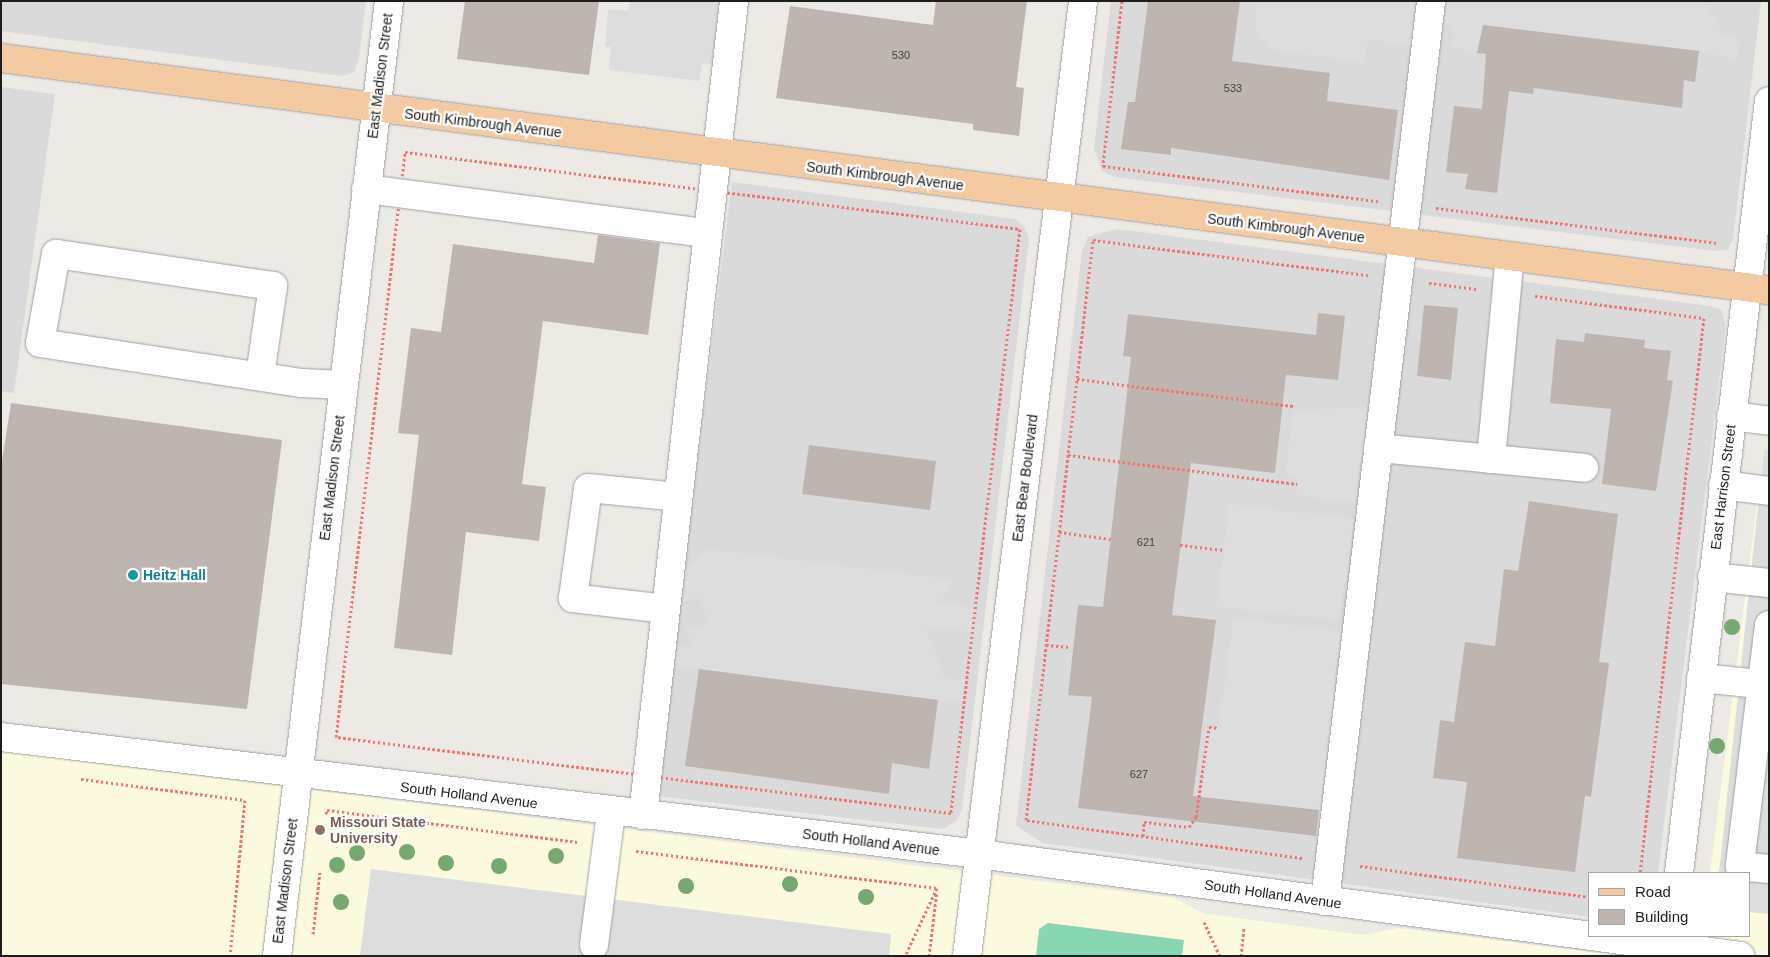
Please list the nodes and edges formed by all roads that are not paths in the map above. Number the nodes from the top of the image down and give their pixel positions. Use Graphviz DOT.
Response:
graph roads {
  1 [pos="389,1"];
  2 [pos="734,1"];
  3 [pos="1083,1"];
  4 [pos="1431,1"];
  5 [pos="1,58"];
  6 [pos="1769,102"];
  7 [pos="375,109"];
  8 [pos="716,154"];
  9 [pos="366,189"];
  10 [pos="1763,197"];
  11 [pos="1059,199"];
  12 [pos="707,233"];
  13 [pos="1402,243"];
  14 [pos="1510,256"];
  15 [pos="1757,288"];
  16 [pos="260,376"];
  17 [pos="343,385"];
  18 [pos="1731,416"];
  19 [pos="1769,421"];
  20 [pos="1378,448"];
  21 [pos="1491,459"];
  22 [pos="1584,468"];
  23 [pos="1723,485"];
  24 [pos="1769,491"];
  25 [pos="678,497"];
  26 [pos="1712,577"];
  27 [pos="1769,583"];
  28 [pos="666,609"];
  29 [pos="1769,625"];
  30 [pos="1701,678"];
  31 [pos="1765,684"];
  32 [pos="1,737"];
  33 [pos="298,775"];
  34 [pos="1760,776"];
  35 [pos="611,812"];
  36 [pos="643,815"];
  37 [pos="979,854"];
  38 [pos="1769,869"];
  39 [pos="1679,872"];
  40 [pos="1325,902"];
  41 [pos="1588,936"];
  42 [pos="1599,937"];
  43 [pos="594,945"];
  44 [pos="1670,946"];
  45 [pos="277,956"];
  46 [pos="967,956"];
  47 [pos="1740,956"];
  1 -- 7 [label="street, East Madison Street"];
  2 -- 8 [label="street"];
  3 -- 11 [label="street, East Bear Boulevard"];
  4 -- 13 [label="street"];
  5 -- 7 [label="main road, South Kimbrough Avenue"];
  6 -- 10 [label="street, East Harrison Street"];
  7 -- 8 [label="main road, South Kimbrough Avenue"];
  7 -- 9 [label="street, East Madison Street"];
  8 -- 11 [label="main road, South Kimbrough Avenue"];
  8 -- 12 [label="street"];
  9 -- 12 [label="street"];
  9 -- 17 [label="street, East Madison Street"];
  10 -- 15 [label="street, East Harrison Street"];
  11 -- 13 [label="main road, South Kimbrough Avenue"];
  11 -- 37 [label="street, East Bear Boulevard"];
  12 -- 25 [label="street"];
  13 -- 14 [label="main road, South Kimbrough Avenue"];
  13 -- 20 [label="street"];
  14 -- 15 [label="main road, South Kimbrough Avenue"];
  14 -- 21 [label="street"];
  15 -- 18 [label="street, East Harrison Street"];
  16 -- 16 [label="street"];
  16 -- 17 [label="street"];
  17 -- 33 [label="street, East Madison Street"];
  18 -- 19 [label="street"];
  18 -- 23 [label="street, East Harrison Street"];
  20 -- 21 [label="street"];
  20 -- 40 [label="street"];
  21 -- 22 [label="street"];
  23 -- 24 [label="street"];
  23 -- 26 [label="street, East Harrison Street"];
  25 -- 28 [label="street"];
  25 -- 28 [label="street"];
  26 -- 27 [label="street"];
  26 -- 30 [label="street, East Harrison Street"];
  28 -- 36 [label="street"];
  29 -- 31 [label="street"];
  30 -- 31 [label="street"];
  30 -- 39 [label="street, East Harrison Street"];
  31 -- 34 [label="street"];
  32 -- 33 [label="street, South Holland Avenue"];
  33 -- 35 [label="street, South Holland Avenue"];
  33 -- 45 [label="street, East Madison Street"];
  34 -- 38 [label="street"];
  35 -- 36 [label="street, South Holland Avenue"];
  35 -- 43 [label="street"];
  36 -- 37 [label="street, South Holland Avenue"];
  37 -- 40 [label="street, South Holland Avenue"];
  37 -- 46 [label="street, East Bear Boulevard"];
  40 -- 41 [label="street, South Holland Avenue"];
  42 -- 44 [label="street, South Holland Avenue"];
  44 -- 47 [label="street, South Holland Avenue"];
}
